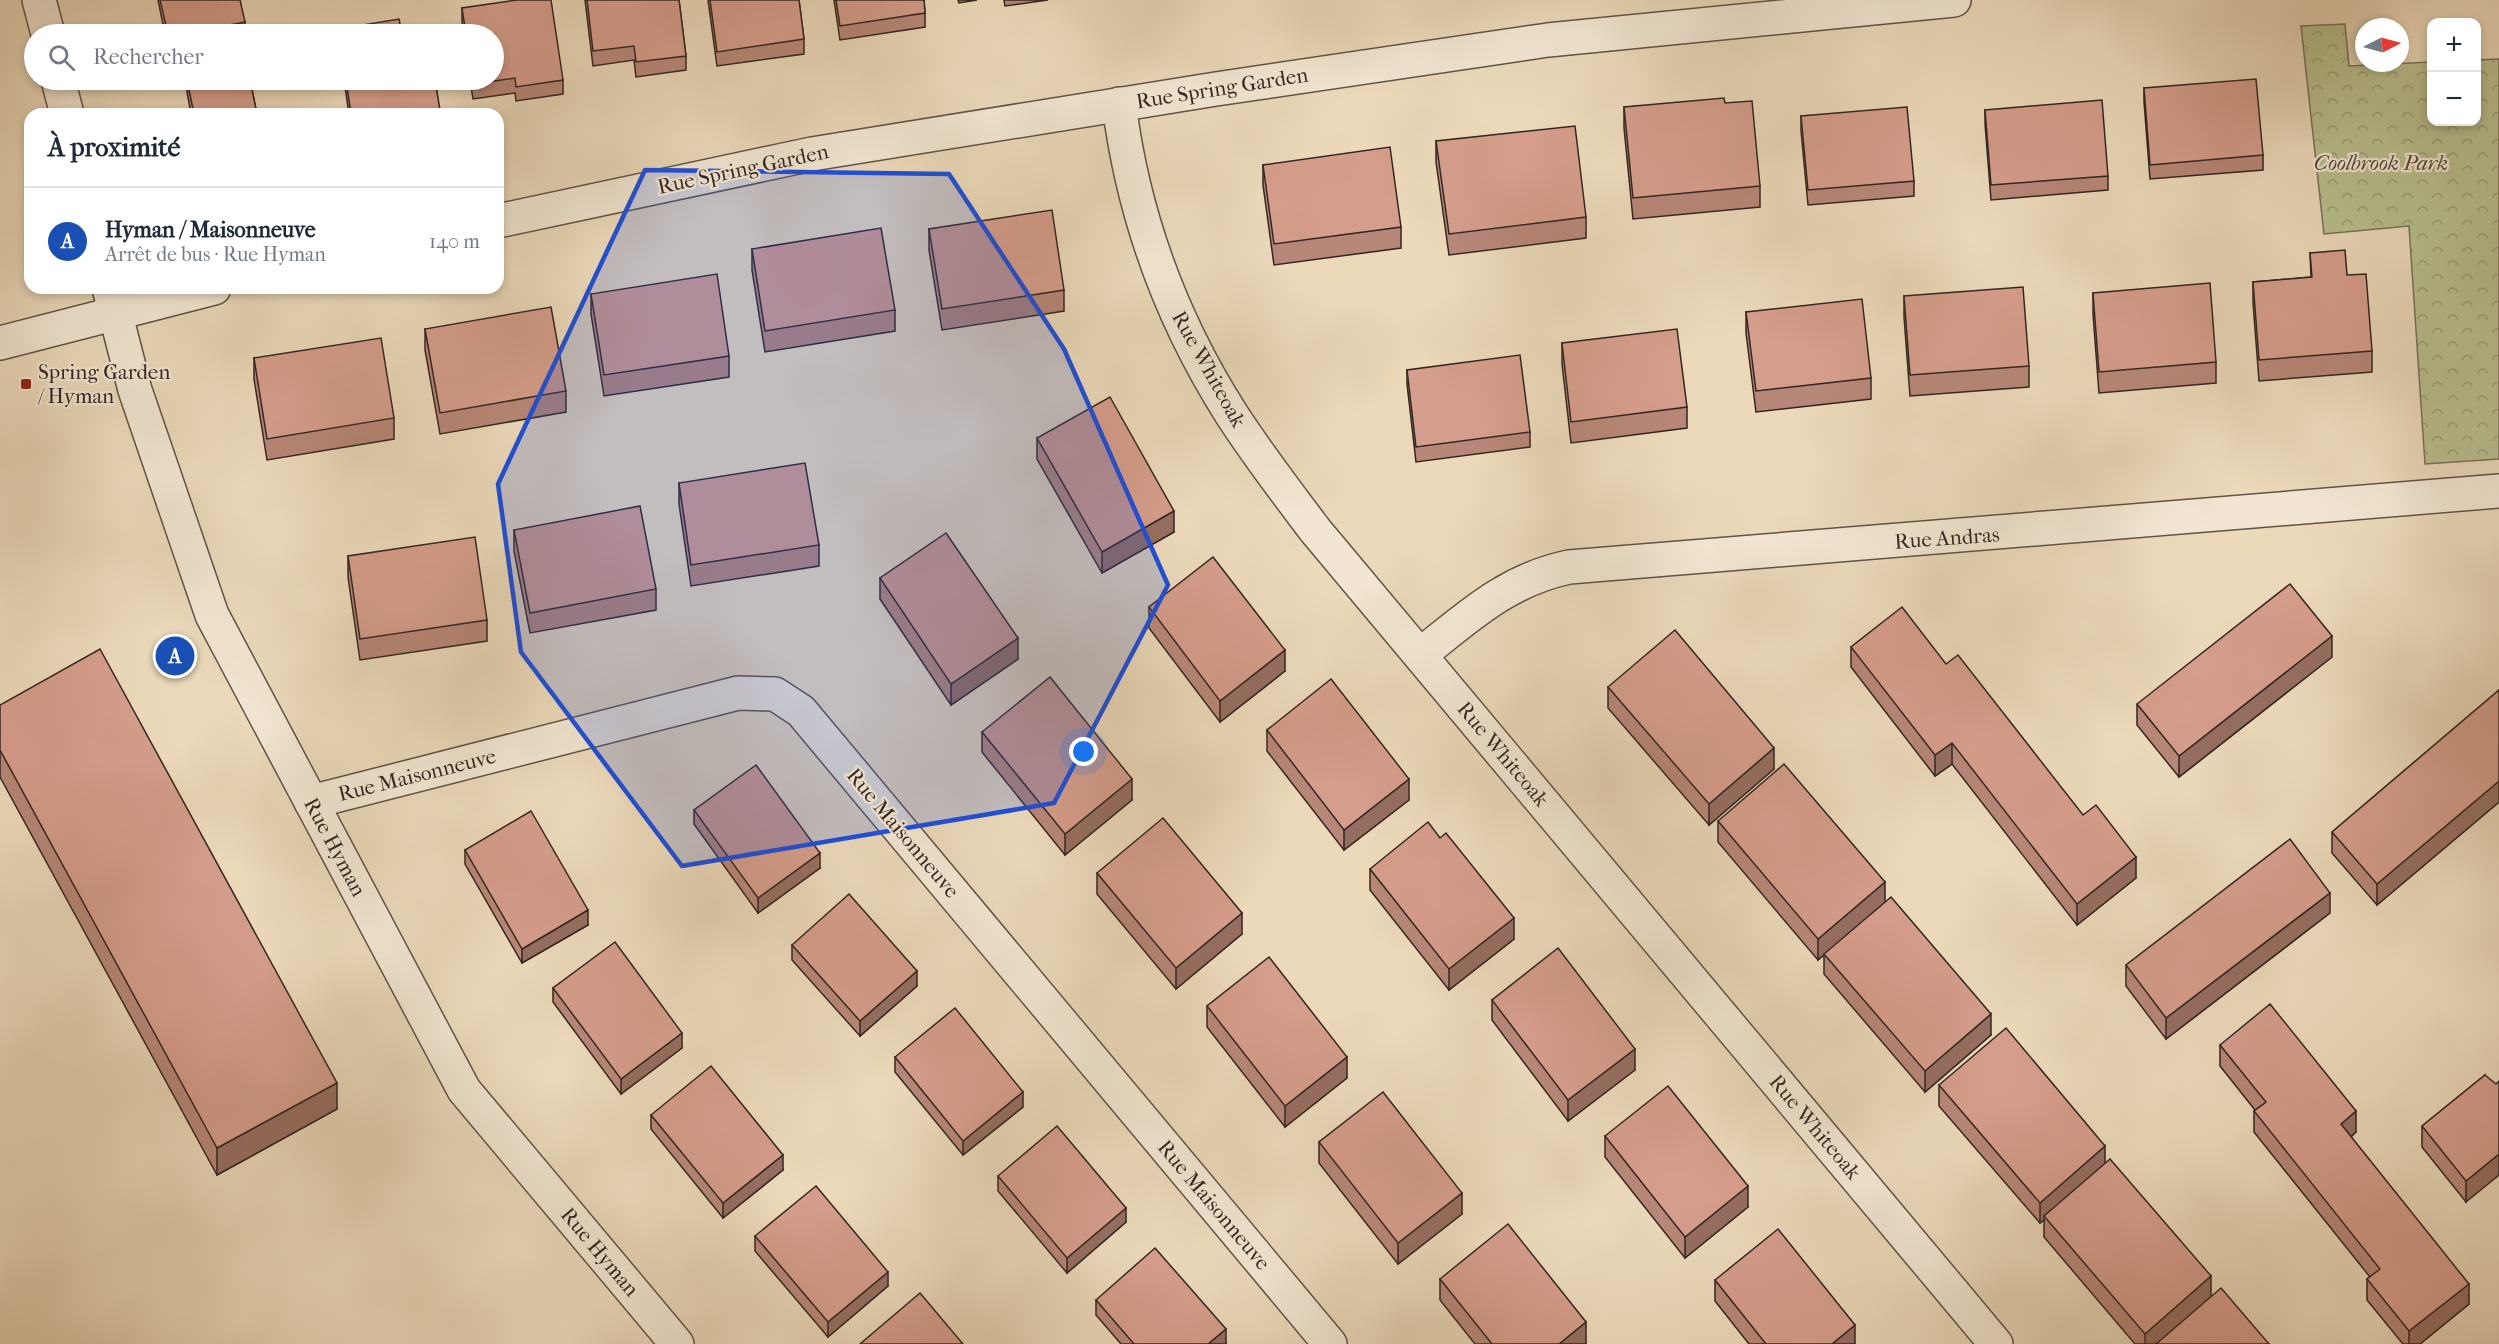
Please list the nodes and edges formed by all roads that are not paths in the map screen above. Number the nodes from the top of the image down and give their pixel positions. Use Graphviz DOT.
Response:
graph roads {
  1 [pos="39,0"];
  2 [pos="1954,0"];
  3 [pos="45,24"];
  4 [pos="61,90"];
  5 [pos="1119,104"];
  6 [pos="65,108"];
  7 [pos="504,220"];
  8 [pos="167,294"];
  9 [pos="113,301"];
  10 [pos="0,343"];
  11 [pos="2499,491"];
  12 [pos="1420,655"];
  13 [pos="312,802"];
  14 [pos="677,1344"];
  15 [pos="1330,1344"];
  16 [pos="1996,1344"];
  1 -- 3 [label="street"];
  2 -- 5 [label="street, Rue Spring Garden"];
  4 -- 6 [label="street"];
  5 -- 7 [label="street, Rue Spring Garden"];
  5 -- 12 [label="street, Rue Whiteoak"];
  8 -- 9 [label="street"];
  9 -- 10 [label="street"];
  9 -- 13 [label="street, Rue Hyman"];
  11 -- 12 [label="street, Rue Andras"];
  12 -- 16 [label="street, Rue Whiteoak"];
  13 -- 14 [label="street, Rue Hyman"];
  13 -- 15 [label="street, Rue Maisonneuve"];
}
